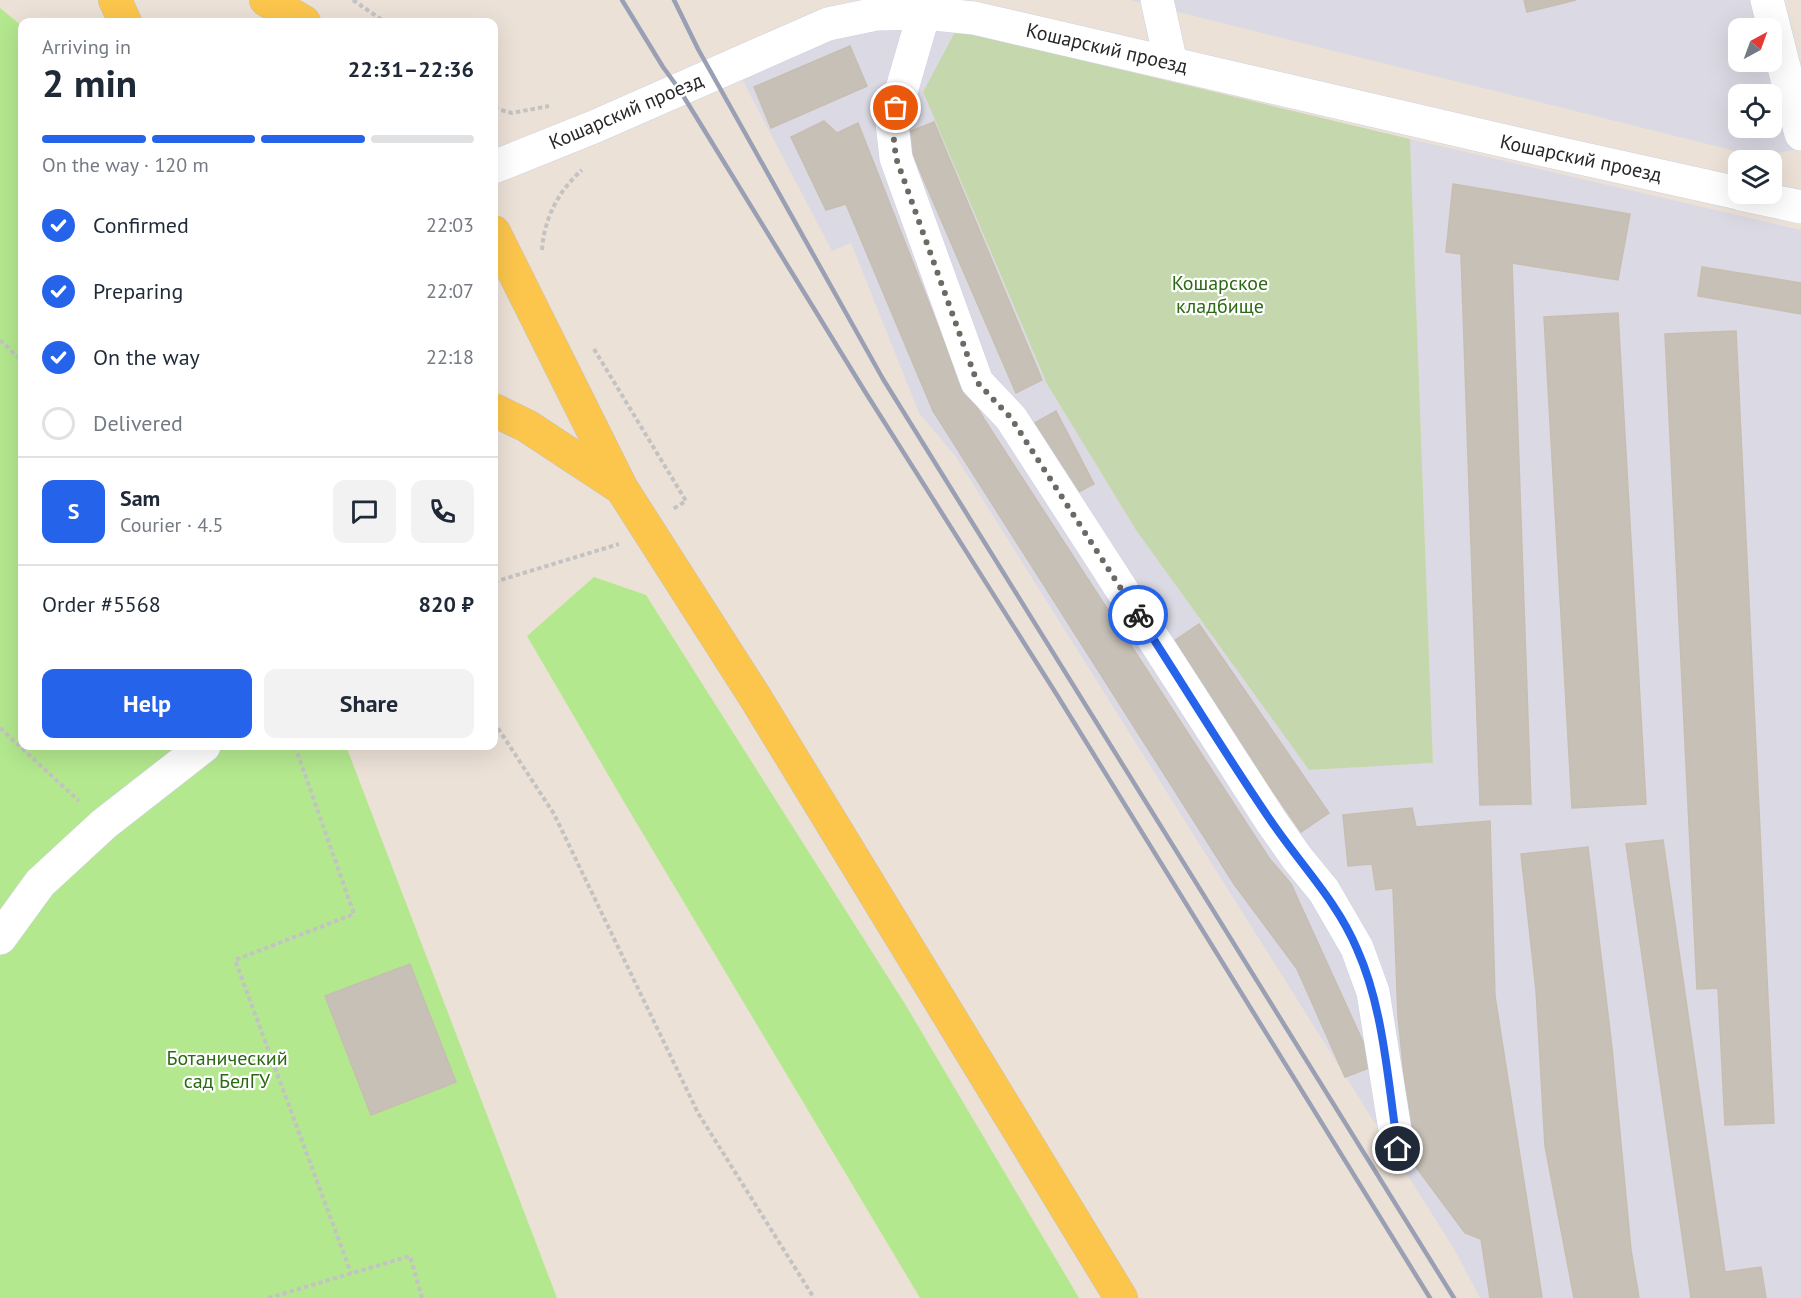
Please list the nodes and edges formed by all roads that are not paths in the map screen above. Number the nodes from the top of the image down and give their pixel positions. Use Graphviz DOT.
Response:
graph roads {
  1 [pos="115,0"];
  2 [pos="266,0"];
  3 [pos="1157,0"];
  4 [pos="1767,0"];
  5 [pos="923,7"];
  6 [pos="822,12"];
  7 [pos="123,18"];
  8 [pos="297,18"];
  9 [pos="1171,63"];
  10 [pos="1801,134"];
  11 [pos="498,165"];
  12 [pos="1728,190"];
  13 [pos="1782,203"];
  14 [pos="1801,207"];
  15 [pos="498,242"];
  16 [pos="498,412"];
  17 [pos="622,489"];
  18 [pos="199,750"];
  19 [pos="0,939"];
  20 [pos="1398,1149"];
  21 [pos="1121,1298"];
  1 -- 7 [label="main road"];
  2 -- 8 [label="main road"];
  3 -- 9 [label="street"];
  4 -- 10 [label="street"];
  5 -- 6 [label="street, Кошарский проезд"];
  5 -- 9 [label="street, Кошарский проезд"];
  5 -- 20 [label="street"];
  6 -- 11 [label="street, Кошарский проезд"];
  9 -- 12 [label="street, Кошарский проезд"];
  13 -- 14 [label="street, Кошарский проезд"];
  15 -- 17 [label="main road"];
  16 -- 17 [label="main road"];
  17 -- 21 [label="main road"];
  18 -- 19 [label="street"];
}
